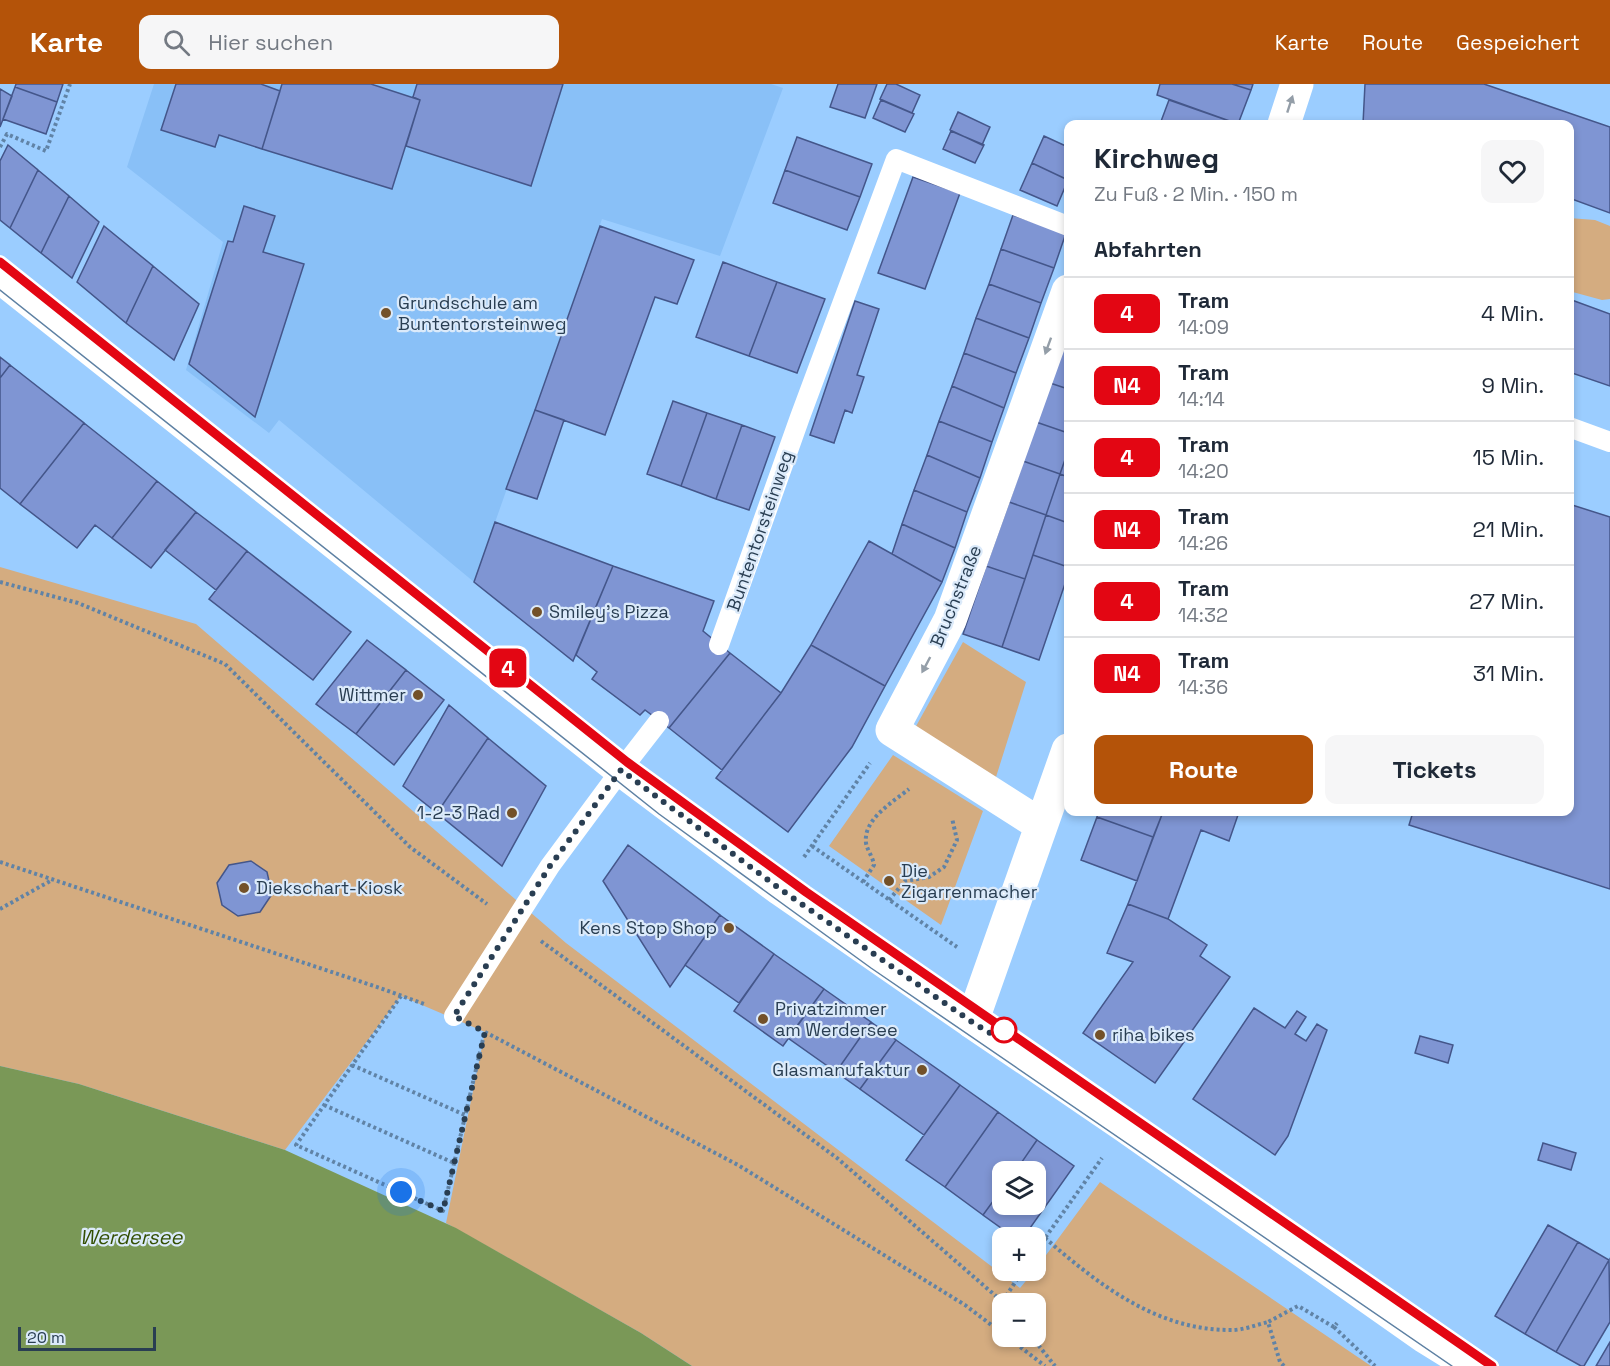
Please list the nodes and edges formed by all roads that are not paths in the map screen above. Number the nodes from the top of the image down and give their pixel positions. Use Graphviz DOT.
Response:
graph roads {
  1 [pos="1297,84"];
  2 [pos="1285,120"];
  3 [pos="1064,224"];
  4 [pos="0,277"];
  5 [pos="1064,302"];
  6 [pos="1574,429"];
  7 [pos="1610,442"];
  8 [pos="720,645"];
  9 [pos="659,721"];
  10 [pos="1064,761"];
  11 [pos="621,770"];
  12 [pos="1041,825"];
  13 [pos="454,1016"];
  14 [pos="972,1022"];
  15 [pos="1472,1366"];
  2 -- 1 [label="street, one-way"];
  3 -- 8 [label="lane, Buntentorsteinweg"];
  4 -- 11 [label="street"];
  5 -- 12 [label="street, Bruchstraße, one-way"];
  6 -- 7 [label="lane"];
  9 -- 11 [label="lane"];
  10 -- 12 [label="street"];
  11 -- 13 [label="lane"];
  11 -- 14 [label="street"];
  12 -- 14 [label="street"];
  14 -- 15 [label="street"];
}
